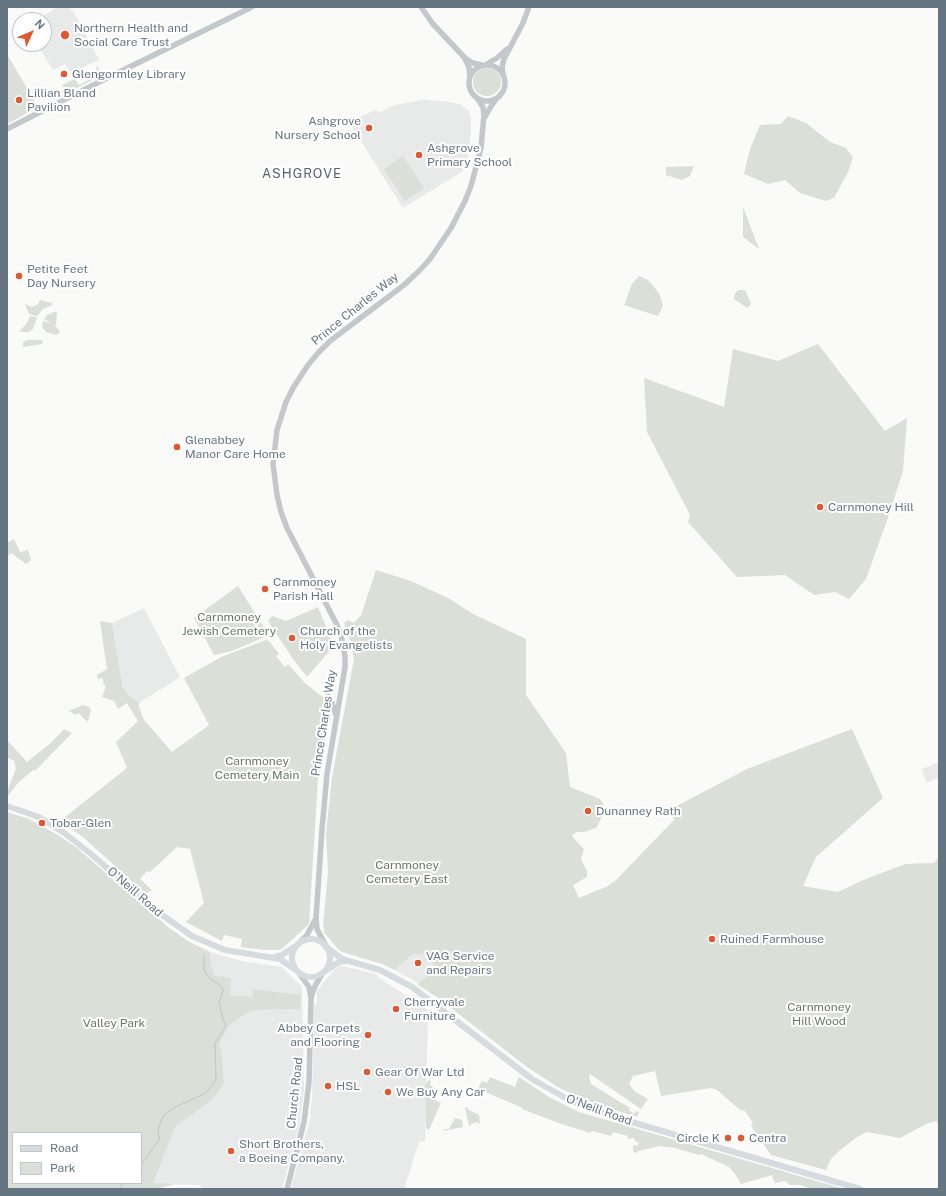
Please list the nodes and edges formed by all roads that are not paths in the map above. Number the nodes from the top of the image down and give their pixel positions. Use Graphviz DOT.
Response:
graph roads {
  1 [pos="252,7"];
  2 [pos="420,7"];
  3 [pos="529,7"];
  4 [pos="512,44"];
  5 [pos="465,58"];
  6 [pos="484,65"];
  7 [pos="503,74"];
  8 [pos="470,78"];
  9 [pos="499,96"];
  10 [pos="477,98"];
  11 [pos="484,119"];
  12 [pos="7,129"];
  13 [pos="328,696"];
  14 [pos="336,717"];
  15 [pos="7,806"];
  16 [pos="316,918"];
  17 [pos="298,944"];
  18 [pos="326,946"];
  19 [pos="273,958"];
  20 [pos="347,961"];
  21 [pos="298,972"];
  22 [pos="324,972"];
  23 [pos="311,998"];
  24 [pos="287,1189"];
  25 [pos="860,1189"];
  1 -- 12 [label="street"];
  2 -- 5 [label="street"];
  3 -- 4 [label="street"];
  4 -- 6 [label="street"];
  4 -- 7 [label="street"];
  5 -- 6 [label="street"];
  5 -- 8 [label="street"];
  6 -- 7 [label="street"];
  6 -- 8 [label="street"];
  7 -- 9 [label="street"];
  8 -- 10 [label="street"];
  9 -- 10 [label="street"];
  9 -- 11 [label="street, Prince Charles Way"];
  10 -- 11 [label="street, Prince Charles Way"];
  11 -- 14 [label="street, Prince Charles Way"];
  13 -- 14 [label="street"];
  14 -- 16 [label="street, Prince Charles Way"];
  15 -- 19 [label="main road, O'Neill Road"];
  16 -- 17 [label="street, Prince Charles Way"];
  16 -- 18 [label="street, Prince Charles Way"];
  17 -- 18 [label="main road"];
  17 -- 19 [label="main road"];
  17 -- 21 [label="main road"];
  18 -- 20 [label="main road, O'Neill Road"];
  18 -- 22 [label="main road"];
  19 -- 21 [label="main road, O'Neill Road"];
  20 -- 22 [label="main road"];
  20 -- 25 [label="main road, O'Neill Road"];
  21 -- 22 [label="main road"];
  21 -- 23 [label="street, Church Road"];
  22 -- 23 [label="street, Church Road"];
  23 -- 24 [label="street, Church Road"];
}
